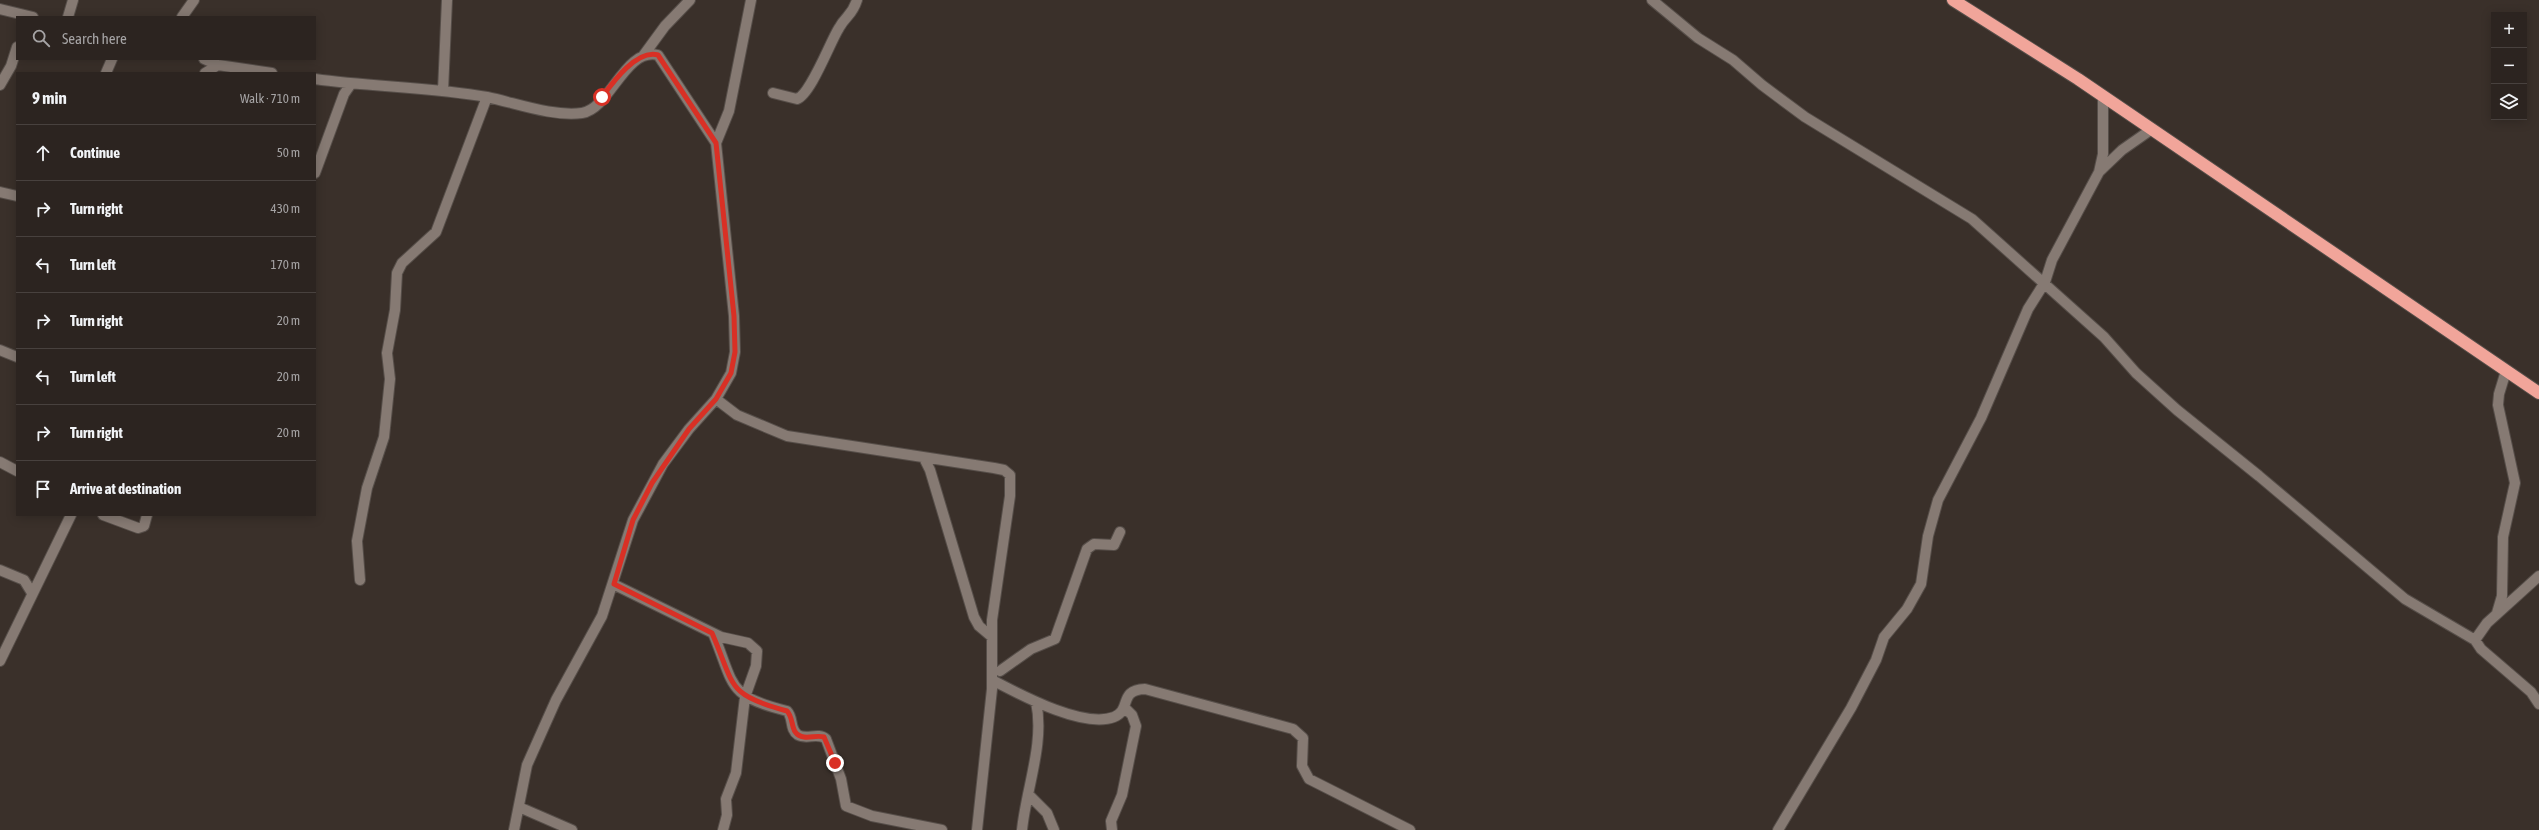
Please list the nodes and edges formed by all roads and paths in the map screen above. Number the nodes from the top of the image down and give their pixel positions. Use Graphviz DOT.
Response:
graph roads {
  1 [pos="73,0"];
  2 [pos="194,0"];
  3 [pos="447,0"];
  4 [pos="690,0"];
  5 [pos="751,0"];
  6 [pos="857,0"];
  7 [pos="1652,0"];
  8 [pos="1953,0"];
  9 [pos="0,9"];
  10 [pos="29,16"];
  11 [pos="68,16"];
  12 [pos="183,16"];
  13 [pos="16,51"];
  14 [pos="643,56"];
  15 [pos="112,60"];
  16 [pos="206,60"];
  17 [pos="218,65"];
  18 [pos="106,72"];
  19 [pos="207,72"];
  20 [pos="265,72"];
  21 [pos="316,79"];
  22 [pos="351,84"];
  23 [pos="0,85"];
  24 [pos="444,91"];
  25 [pos="773,93"];
  26 [pos="2103,96"];
  27 [pos="487,97"];
  28 [pos="2152,129"];
  29 [pos="716,143"];
  30 [pos="316,170"];
  31 [pos="2099,172"];
  32 [pos="0,192"];
  33 [pos="16,196"];
  34 [pos="2045,282"];
  35 [pos="0,350"];
  36 [pos="16,358"];
  37 [pos="2506,371"];
  38 [pos="2539,393"];
  39 [pos="716,399"];
  40 [pos="924,458"];
  41 [pos="0,462"];
  42 [pos="16,468"];
  43 [pos="70,516"];
  44 [pos="106,516"];
  45 [pos="148,516"];
  46 [pos="1120,532"];
  47 [pos="0,570"];
  48 [pos="2539,576"];
  49 [pos="360,580"];
  50 [pos="614,584"];
  51 [pos="32,593"];
  52 [pos="2498,614"];
  53 [pos="712,633"];
  54 [pos="992,637"];
  55 [pos="2475,640"];
  56 [pos="0,662"];
  57 [pos="992,662"];
  58 [pos="1000,671"];
  59 [pos="992,680"];
  60 [pos="1016,692"];
  61 [pos="745,697"];
  62 [pos="1036,702"];
  63 [pos="2539,704"];
  64 [pos="1124,707"];
  65 [pos="1028,794"];
  66 [pos="519,807"];
  67 [pos="514,830"];
  68 [pos="572,830"];
  69 [pos="723,830"];
  70 [pos="942,830"];
  71 [pos="977,830"];
  72 [pos="1022,830"];
  73 [pos="1054,830"];
  74 [pos="1112,830"];
  75 [pos="1410,830"];
  76 [pos="1778,830"];
  1 -- 11 [label="street"];
  2 -- 12 [label="street"];
  3 -- 24 [label="street"];
  4 -- 14 [label="street"];
  5 -- 29 [label="street"];
  6 -- 25 [label="street"];
  7 -- 34 [label="street"];
  8 -- 26 [label="highway"];
  9 -- 10 [label="street"];
  13 -- 23 [label="street"];
  14 -- 27 [label="street"];
  14 -- 29 [label="street"];
  15 -- 18 [label="street"];
  16 -- 17 [label="street"];
  17 -- 19 [label="street"];
  17 -- 20 [label="street"];
  21 -- 22 [label="street"];
  22 -- 24 [label="street"];
  22 -- 30 [label="street"];
  24 -- 27 [label="street"];
  26 -- 28 [label="highway"];
  26 -- 31 [label="street"];
  27 -- 49 [label="street"];
  28 -- 31 [label="street"];
  28 -- 37 [label="highway"];
  29 -- 39 [label="street"];
  31 -- 34 [label="street"];
  32 -- 33 [label="street"];
  34 -- 55 [label="street"];
  34 -- 76 [label="street"];
  35 -- 36 [label="street"];
  37 -- 38 [label="highway"];
  37 -- 52 [label="street"];
  39 -- 40 [label="street"];
  39 -- 50 [label="street"];
  40 -- 54 [label="street"];
  40 -- 54 [label="street"];
  41 -- 42 [label="street"];
  43 -- 51 [label="street"];
  44 -- 45 [label="street"];
  46 -- 58 [label="street"];
  47 -- 51 [label="street"];
  48 -- 52 [label="street"];
  50 -- 53 [label="street"];
  50 -- 66 [label="street"];
  51 -- 56 [label="street"];
  52 -- 55 [label="street"];
  53 -- 61 [label="street"];
  53 -- 61 [label="street"];
  54 -- 57 [label="street"];
  55 -- 63 [label="street"];
  57 -- 58 [label="street"];
  57 -- 59 [label="street"];
  58 -- 60 [label="street"];
  59 -- 60 [label="street"];
  59 -- 71 [label="street"];
  60 -- 62 [label="street"];
  61 -- 69 [label="street"];
  61 -- 70 [label="street"];
  62 -- 64 [label="street"];
  62 -- 65 [label="street"];
  64 -- 74 [label="street"];
  64 -- 75 [label="street"];
  65 -- 72 [label="street"];
  65 -- 73 [label="street"];
  66 -- 67 [label="street"];
  66 -- 68 [label="street"];
}
